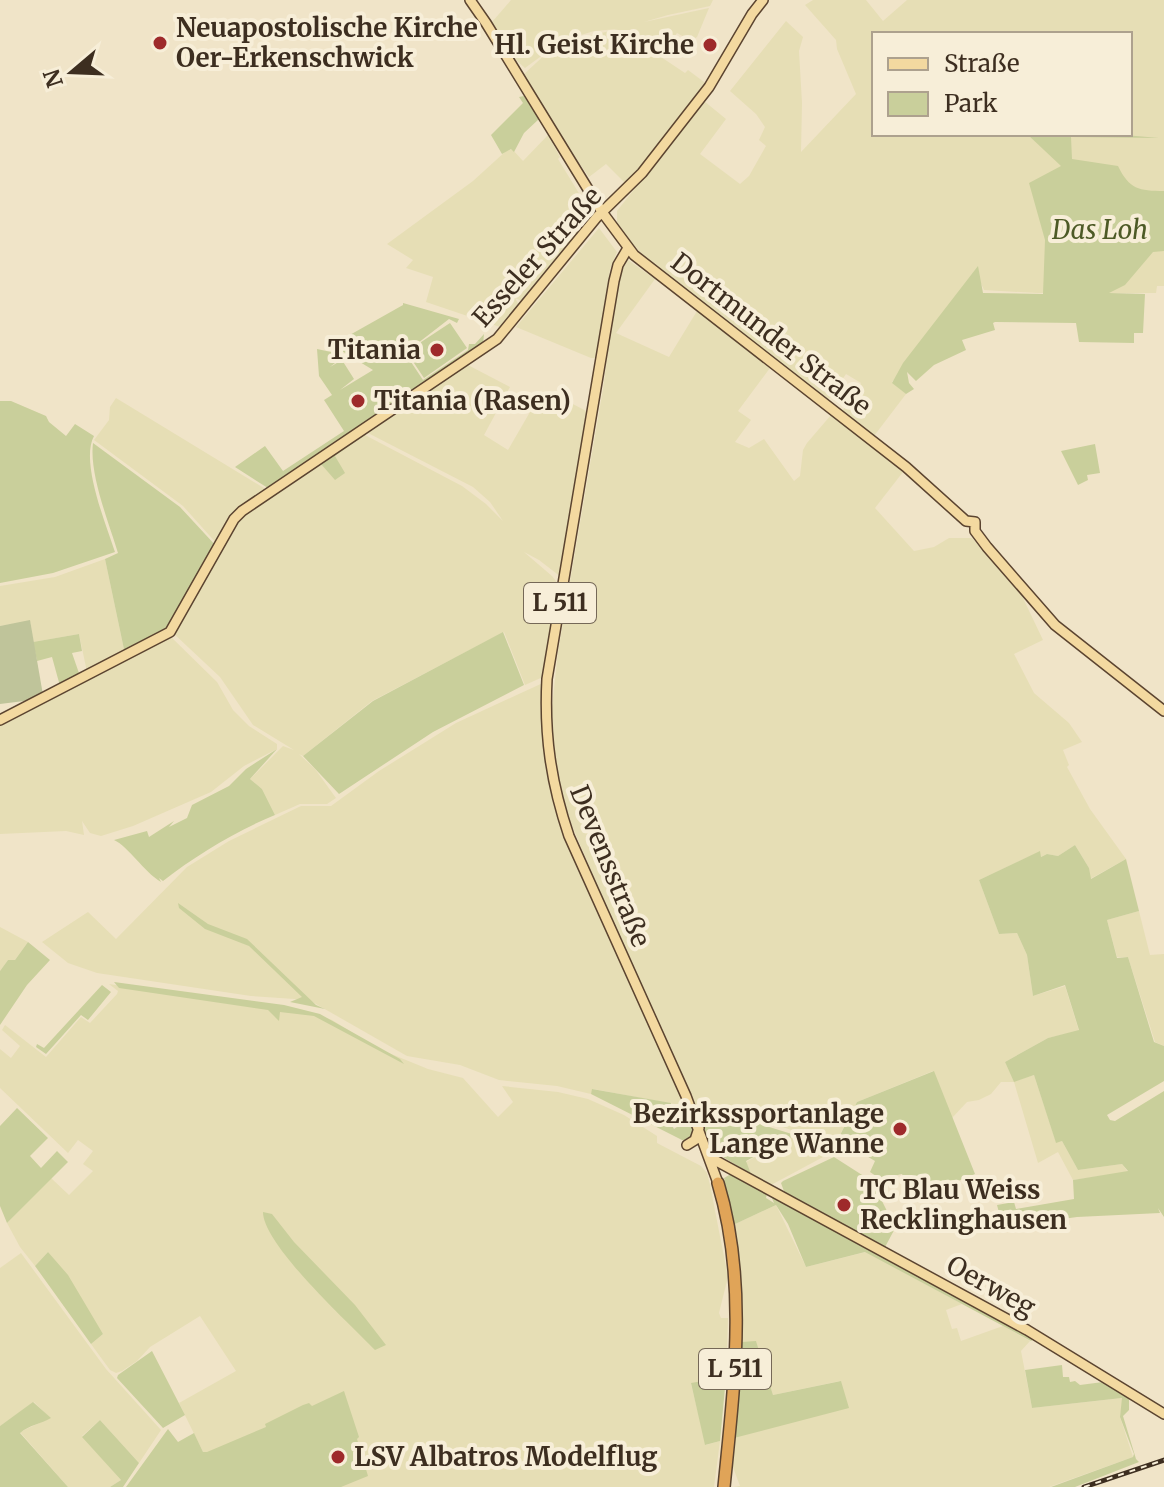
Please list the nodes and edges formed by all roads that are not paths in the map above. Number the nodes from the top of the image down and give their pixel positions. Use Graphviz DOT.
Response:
graph roads {
  1 [pos="470,0"];
  2 [pos="763,0"];
  3 [pos="602,212"];
  4 [pos="628,248"];
  5 [pos="1164,711"];
  6 [pos="0,720"];
  7 [pos="699,1128"];
  8 [pos="687,1145"];
  9 [pos="709,1157"];
  10 [pos="731,1168"];
  11 [pos="718,1183"];
  12 [pos="1164,1414"];
  13 [pos="724,1487"];
  1 -- 3 [label="main road, Dortmunder Straße"];
  2 -- 3 [label="main road, Esseler Straße"];
  3 -- 4 [label="main road, Dortmunder Straße"];
  3 -- 6 [label="main road, Esseler Straße"];
  4 -- 5 [label="main road, Dortmunder Straße"];
  4 -- 7 [label="main road, Devensstraße / L 511"];
  7 -- 8 [label="main road"];
  7 -- 9 [label="main road, Devensstraße / L 511"];
  9 -- 10 [label="main road, Oerweg"];
  9 -- 11 [label="main road, L 511"];
  10 -- 11 [label="main road"];
  10 -- 12 [label="main road, Oerweg"];
  11 -- 13 [label="highway, L 511"];
}
